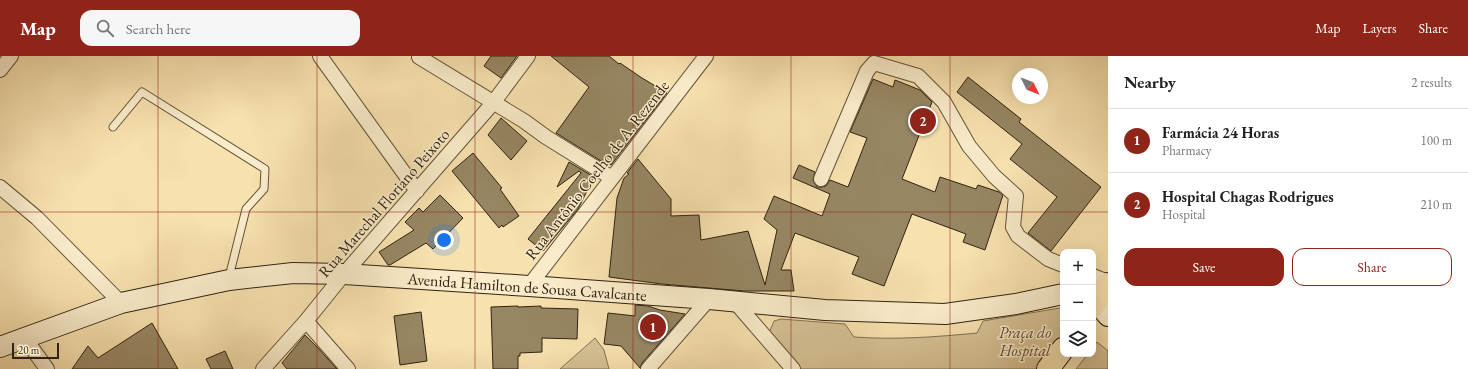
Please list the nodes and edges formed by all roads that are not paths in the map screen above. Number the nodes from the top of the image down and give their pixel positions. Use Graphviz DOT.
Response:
graph roads {
  1 [pos="11,56"];
  2 [pos="320,56"];
  3 [pos="528,56"];
  4 [pos="706,56"];
  5 [pos="419,57"];
  6 [pos="0,70"];
  7 [pos="493,103"];
  8 [pos="113,127"];
  9 [pos="612,178"];
  10 [pos="821,180"];
  11 [pos="0,186"];
  12 [pos="417,191"];
  13 [pos="1060,264"];
  14 [pos="344,274"];
  15 [pos="1096,277"];
  16 [pos="229,280"];
  17 [pos="1108,283"];
  18 [pos="529,286"];
  19 [pos="1060,295"];
  20 [pos="709,300"];
  21 [pos="734,302"];
  22 [pos="121,303"];
  23 [pos="1097,306"];
  24 [pos="306,321"];
  25 [pos="24,337"];
  26 [pos="0,347"];
  27 [pos="1060,353"];
  28 [pos="47,369"];
  29 [pos="263,369"];
  30 [pos="348,369"];
  31 [pos="648,369"];
  32 [pos="793,369"];
  33 [pos="1048,369"];
  1 -- 6 [label="street"];
  2 -- 12 [label="street"];
  3 -- 7 [label="street, Rua Marechal Floriano Peixoto"];
  4 -- 9 [label="street, Rua Antônio Coelho de A. Rezende"];
  5 -- 7 [label="street"];
  7 -- 9 [label="street"];
  7 -- 12 [label="street, Rua Marechal Floriano Peixoto"];
  8 -- 16 [label="lane"];
  9 -- 18 [label="street, Rua Antônio Coelho de A. Rezende"];
  10 -- 13 [label="street"];
  11 -- 22 [label="street"];
  12 -- 14 [label="street, Rua Marechal Floriano Peixoto"];
  14 -- 16 [label="main road, Avenida Hamilton de Sousa Cavalcante"];
  14 -- 18 [label="main road, Avenida Hamilton de Sousa Cavalcante"];
  14 -- 24 [label="street, Rua Marechal Floriano Peixoto"];
  15 -- 17 [label="street"];
  16 -- 22 [label="main road, Avenida Hamilton de Sousa Cavalcante"];
  17 -- 23 [label="main road"];
  18 -- 20 [label="main road, Avenida Hamilton de Sousa Cavalcante"];
  19 -- 21 [label="main road, Avenida Hamilton de Sousa Cavalcante"];
  20 -- 21 [label="main road, Avenida Hamilton de Sousa Cavalcante"];
  20 -- 31 [label="street"];
  21 -- 32 [label="street"];
  22 -- 25 [label="main road, Avenida Hamilton de Sousa Cavalcante"];
  24 -- 29 [label="street, Rua Marechal Floriano Peixoto"];
  24 -- 30 [label="street"];
  25 -- 26 [label="main road, Avenida Hamilton de Sousa Cavalcante"];
  25 -- 28 [label="street"];
  27 -- 33 [label="main road"];
}
